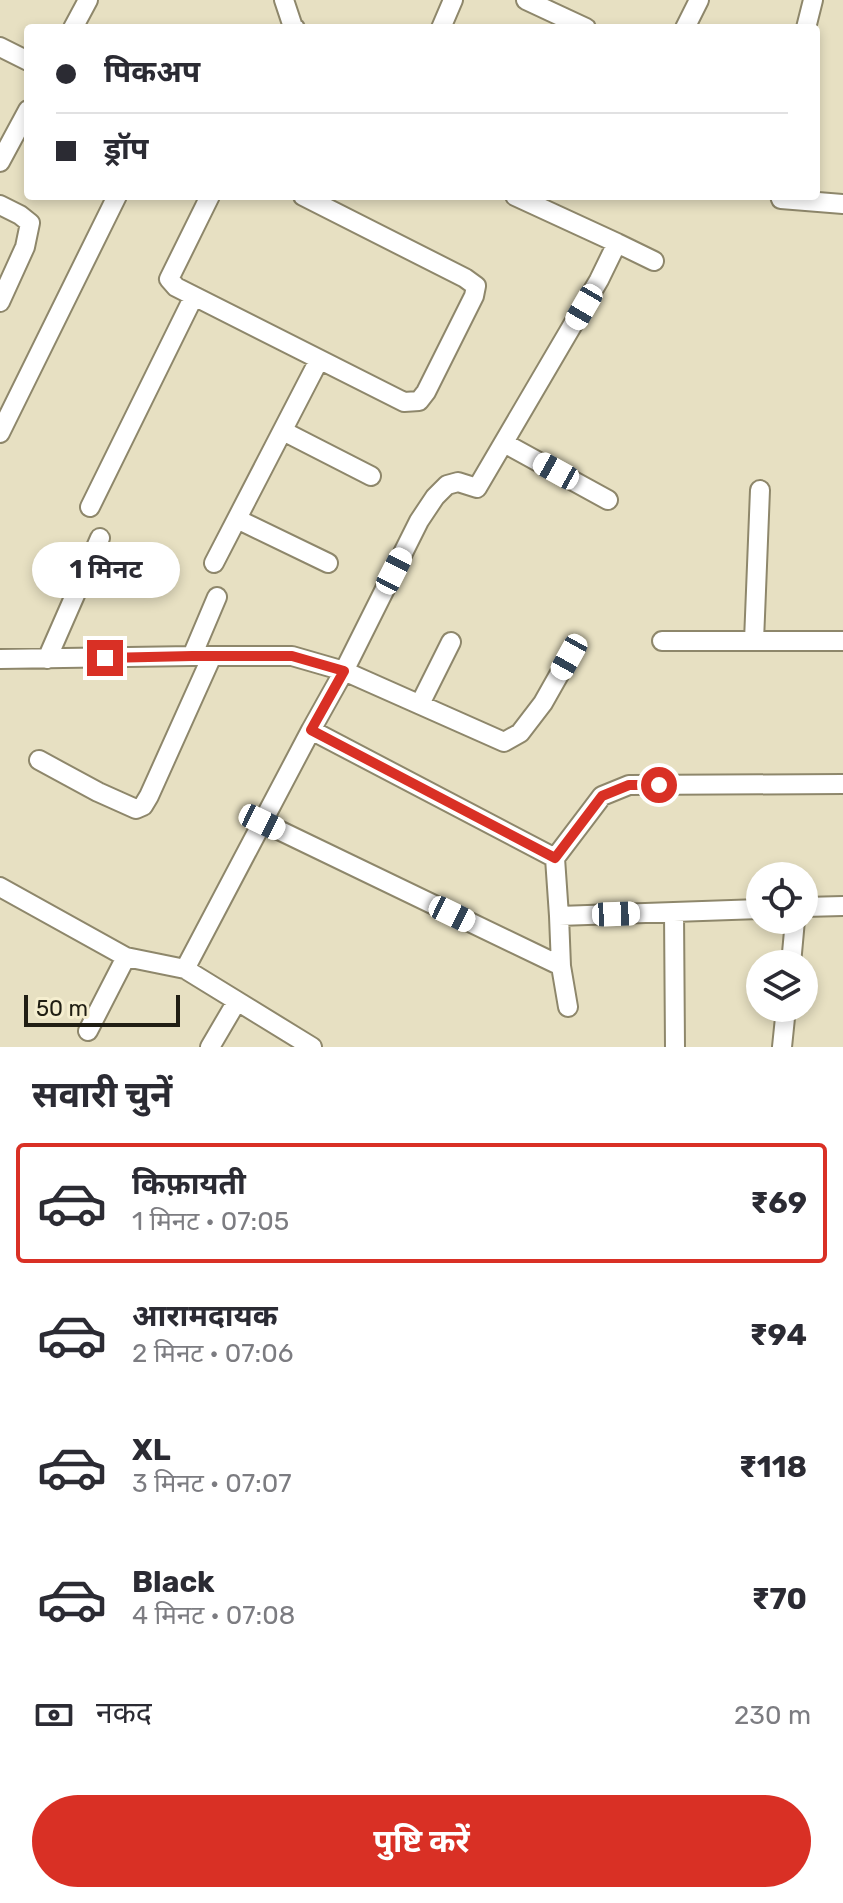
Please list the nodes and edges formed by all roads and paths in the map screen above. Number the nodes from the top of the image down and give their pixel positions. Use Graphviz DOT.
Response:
graph roads {
  1 [pos="88,0"];
  2 [pos="284,0"];
  3 [pos="453,0"];
  4 [pos="526,0"];
  5 [pos="699,0"];
  6 [pos="813,0"];
  7 [pos="75,24"];
  8 [pos="292,24"];
  9 [pos="443,24"];
  10 [pos="577,24"];
  11 [pos="687,24"];
  12 [pos="807,24"];
  13 [pos="0,47"];
  14 [pos="24,59"];
  15 [pos="24,117"];
  16 [pos="0,162"];
  17 [pos="115,200"];
  18 [pos="208,200"];
  19 [pos="311,200"];
  20 [pos="524,200"];
  21 [pos="793,200"];
  22 [pos="843,204"];
  23 [pos="0,205"];
  24 [pos="617,243"];
  25 [pos="654,261"];
  26 [pos="194,296"];
  27 [pos="0,302"];
  28 [pos="319,360"];
  29 [pos="283,431"];
  30 [pos="0,433"];
  31 [pos="504,443"];
  32 [pos="371,476"];
  33 [pos="760,490"];
  34 [pos="608,500"];
  35 [pos="90,507"];
  36 [pos="237,519"];
  37 [pos="100,538"];
  38 [pos="214,563"];
  39 [pos="328,563"];
  40 [pos="217,597"];
  41 [pos="662,641"];
  42 [pos="754,641"];
  43 [pos="843,641"];
  44 [pos="451,642"];
  45 [pos="192,656"];
  46 [pos="212,656"];
  47 [pos="569,657"];
  48 [pos="0,659"];
  49 [pos="47,659"];
  50 [pos="344,671"];
  51 [pos="420,704"];
  52 [pos="311,730"];
  53 [pos="39,760"];
  54 [pos="843,784"];
  55 [pos="262,822"];
  56 [pos="555,858"];
  57 [pos="0,887"];
  58 [pos="843,906"];
  59 [pos="818,907"];
  60 [pos="746,909"];
  61 [pos="674,912"];
  62 [pos="559,916"];
  63 [pos="126,957"];
  64 [pos="561,966"];
  65 [pos="185,969"];
  66 [pos="237,1001"];
  67 [pos="568,1007"];
  68 [pos="785,1022"];
  69 [pos="88,1031"];
  70 [pos="210,1047"];
  71 [pos="312,1047"];
  72 [pos="675,1047"];
  73 [pos="782,1047"];
  1 -- 7 [label="street"];
  2 -- 8 [label="street"];
  3 -- 9 [label="street"];
  4 -- 10 [label="street"];
  5 -- 11 [label="street"];
  6 -- 12 [label="street"];
  13 -- 14 [label="street"];
  15 -- 16 [label="street"];
  17 -- 30 [label="street"];
  18 -- 26 [label="street"];
  19 -- 28 [label="street"];
  20 -- 24 [label="street"];
  21 -- 22 [label="street"];
  23 -- 27 [label="street"];
  24 -- 25 [label="street"];
  24 -- 31 [label="street"];
  26 -- 28 [label="street"];
  26 -- 35 [label="street"];
  28 -- 29 [label="street"];
  29 -- 32 [label="street"];
  29 -- 36 [label="street"];
  31 -- 34 [label="street"];
  31 -- 50 [label="street"];
  33 -- 42 [label="street"];
  36 -- 38 [label="street"];
  36 -- 39 [label="street"];
  37 -- 49 [label="street"];
  40 -- 45 [label="street"];
  41 -- 42 [label="street"];
  42 -- 43 [label="street"];
  44 -- 51 [label="street"];
  45 -- 46 [label="street"];
  45 -- 49 [label="street"];
  46 -- 50 [label="street"];
  46 -- 53 [label="street"];
  47 -- 51 [label="street"];
  48 -- 49 [label="street"];
  50 -- 51 [label="street"];
  50 -- 52 [label="street"];
  52 -- 55 [label="street"];
  52 -- 56 [label="street"];
  54 -- 56 [label="street"];
  55 -- 64 [label="street"];
  55 -- 65 [label="street"];
  56 -- 62 [label="street"];
  57 -- 63 [label="street"];
  58 -- 59 [label="street"];
  60 -- 61 [label="street"];
  61 -- 62 [label="street"];
  61 -- 72 [label="street"];
  62 -- 64 [label="street"];
  63 -- 65 [label="street"];
  63 -- 69 [label="street"];
  64 -- 67 [label="street"];
  65 -- 66 [label="street"];
  66 -- 70 [label="street"];
  66 -- 71 [label="street"];
  68 -- 73 [label="street"];
}
